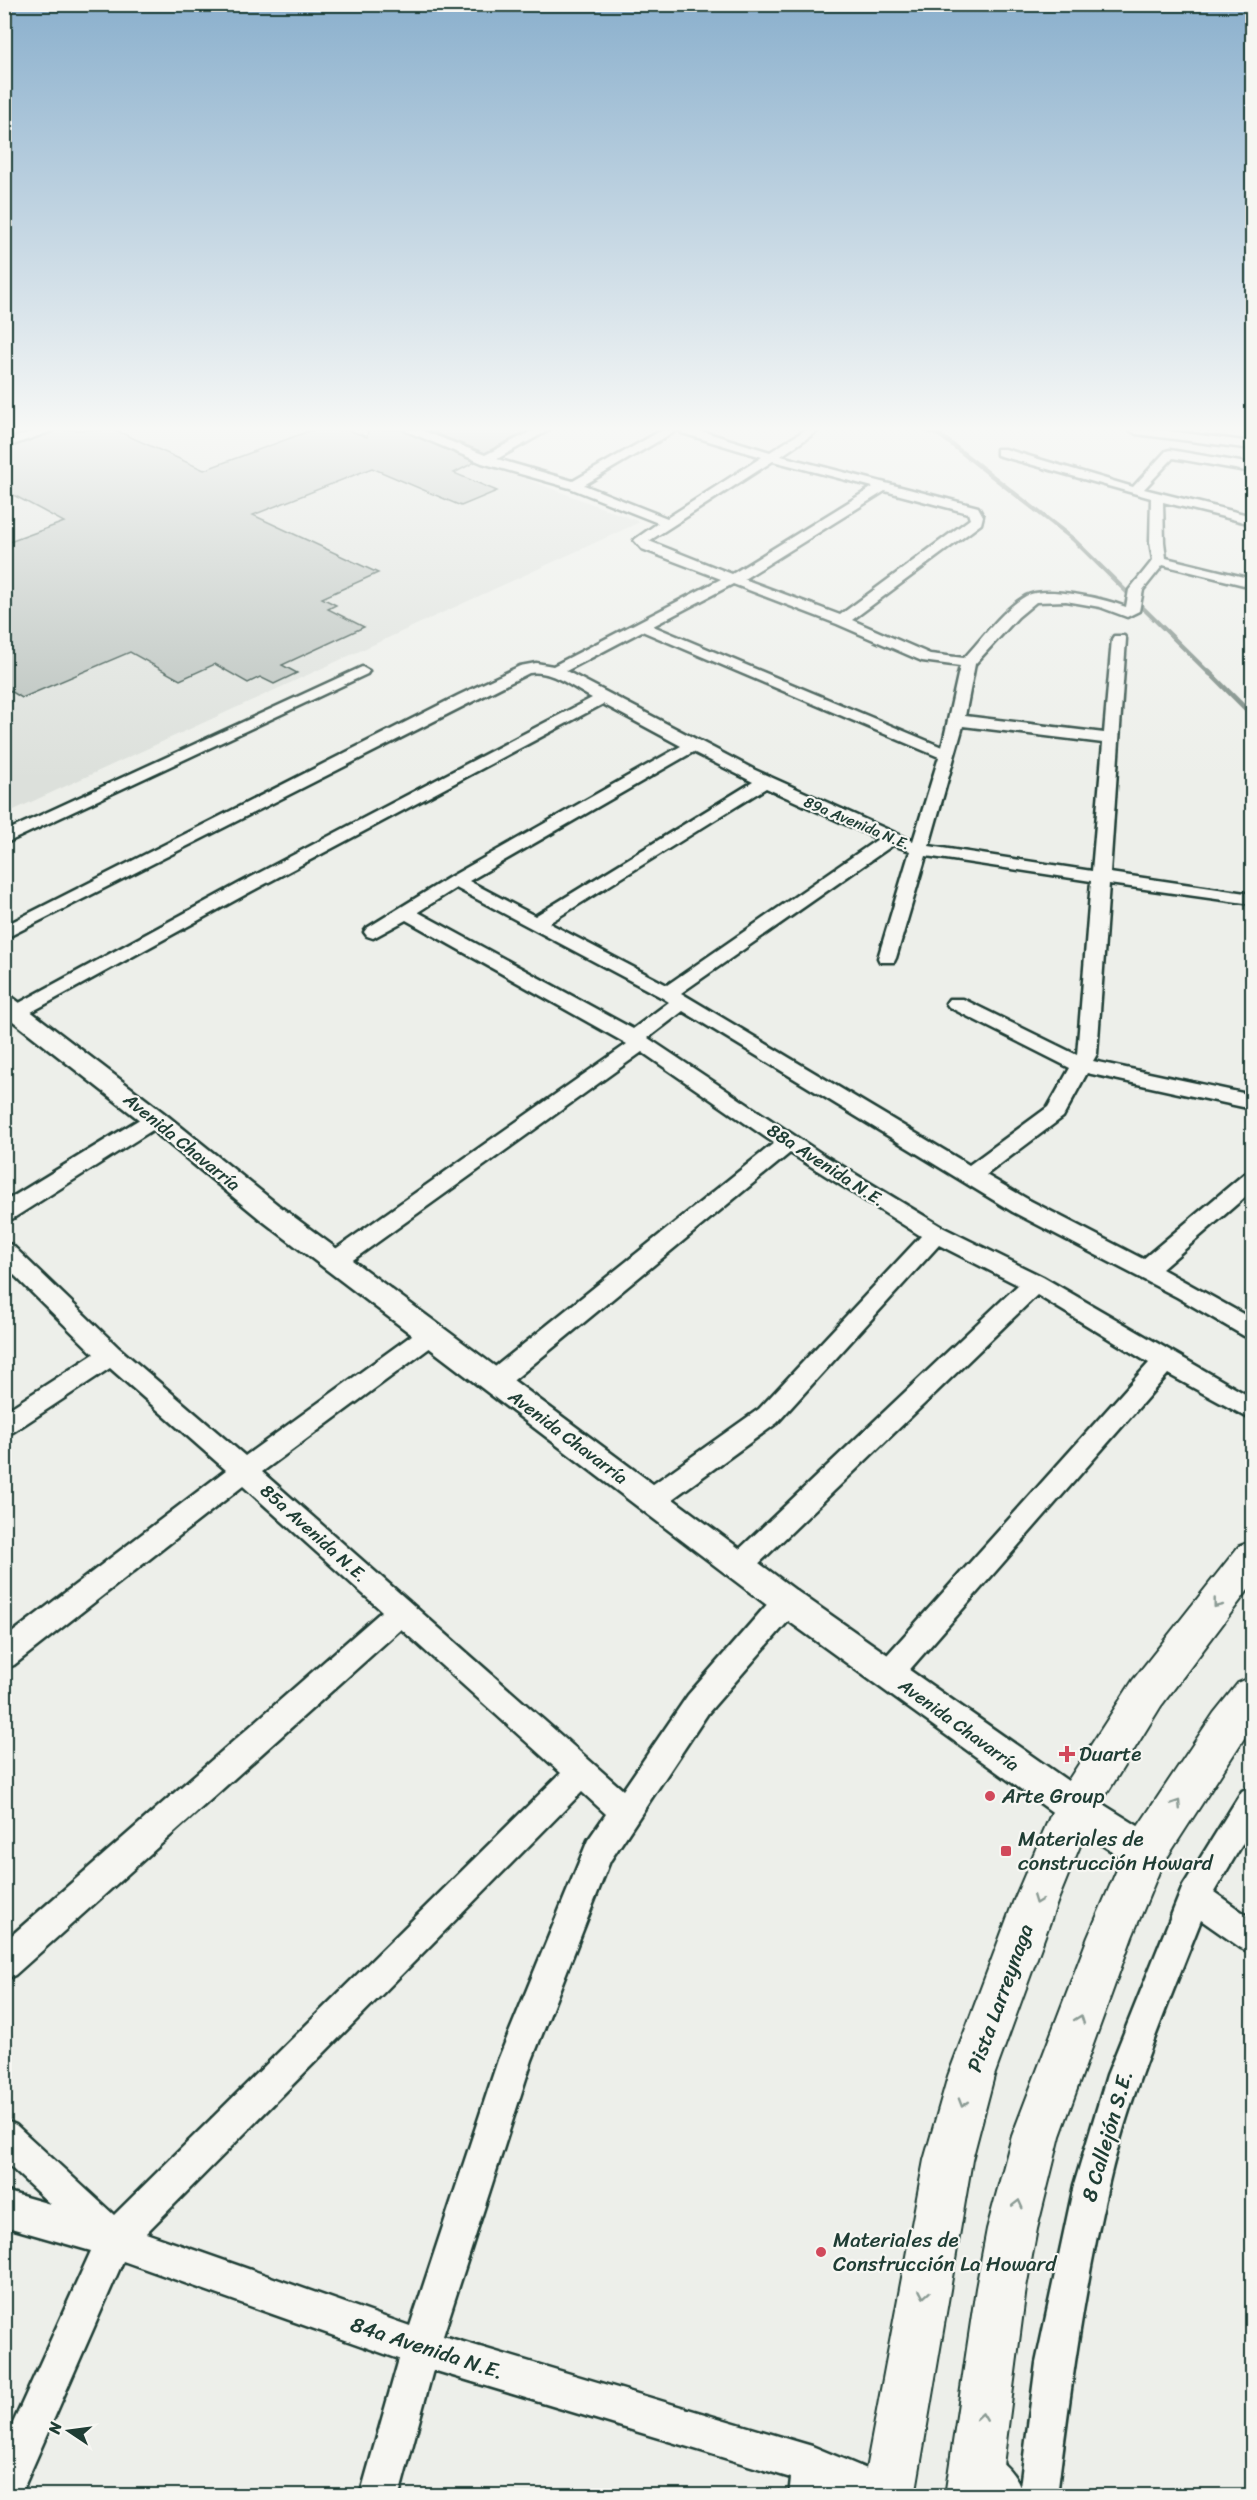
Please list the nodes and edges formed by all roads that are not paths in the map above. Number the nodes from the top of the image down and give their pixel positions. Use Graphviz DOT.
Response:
graph roads {
  1 [pos="649,547"];
  2 [pos="785,547"];
  3 [pos="942,547"];
  4 [pos="1158,547"];
  5 [pos="1160,560"];
  6 [pos="732,579"];
  7 [pos="1252,583"];
  8 [pos="842,621"];
  9 [pos="642,626"];
  10 [pos="1119,639"];
  11 [pos="968,663"];
  12 [pos="362,671"];
  13 [pos="555,671"];
  14 [pos="603,698"];
  15 [pos="956,720"];
  16 [pos="1112,739"];
  17 [pos="694,746"];
  18 [pos="948,755"];
  19 [pos="764,782"];
  20 [pos="4,839"];
  21 [pos="890,839"];
  22 [pos="919,850"];
  23 [pos="1102,879"];
  24 [pos="456,880"];
  25 [pos="1252,899"];
  26 [pos="405,912"];
  27 [pos="536,923"];
  28 [pos="373,932"];
  29 [pos="4,934"];
  30 [pos="887,957"];
  31 [pos="674,998"];
  32 [pos="956,1003"];
  33 [pos="11,1007"];
  34 [pos="638,1041"];
  35 [pos="1081,1065"];
  36 [pos="1252,1102"];
  37 [pos="155,1119"];
  38 [pos="789,1142"];
  39 [pos="970,1175"];
  40 [pos="1252,1179"];
  41 [pos="4,1212"];
  42 [pos="936,1234"];
  43 [pos="4,1251"];
  44 [pos="335,1261"];
  45 [pos="1145,1270"];
  46 [pos="1035,1283"];
  47 [pos="1252,1330"];
  48 [pos="431,1334"];
  49 [pos="111,1355"];
  50 [pos="1165,1361"];
  51 [pos="494,1382"];
  52 [pos="1252,1410"];
  53 [pos="4,1425"];
  54 [pos="244,1471"];
  55 [pos="651,1500"];
  56 [pos="1252,1557"];
  57 [pos="740,1566"];
  58 [pos="787,1602"];
  59 [pos="402,1611"];
  60 [pos="4,1656"];
  61 [pos="888,1674"];
  62 [pos="1252,1696"];
  63 [pos="582,1772"];
  64 [pos="1252,1801"];
  65 [pos="1075,1807"];
  66 [pos="626,1812"];
  67 [pos="1146,1852"];
  68 [pos="1194,1897"];
  69 [pos="1252,1936"];
  70 [pos="4,1964"];
  71 [pos="4,2137"];
  72 [pos="4,2208"];
  73 [pos="114,2240"];
  74 [pos="422,2348"];
  75 [pos="810,2480"];
  76 [pos="984,2485"];
  77 [pos="4,2488"];
  78 [pos="380,2496"];
  79 [pos="886,2496"];
  80 [pos="1038,2496"];
  1 -- 6 [label="street"];
  2 -- 6 [label="street"];
  3 -- 8 [label="street"];
  4 -- 5 [label="street"];
  5 -- 7 [label="street"];
  5 -- 11 [label="street"];
  6 -- 8 [label="street"];
  6 -- 9 [label="street"];
  8 -- 11 [label="street"];
  9 -- 13 [label="street"];
  9 -- 18 [label="street"];
  10 -- 16 [label="street"];
  11 -- 15 [label="street"];
  12 -- 20 [label="street"];
  13 -- 14 [label="street, 89a Avenida N.E."];
  13 -- 29 [label="street, 89a Avenida N.E."];
  14 -- 17 [label="street, 89a Avenida N.E."];
  14 -- 33 [label="street"];
  15 -- 16 [label="street"];
  15 -- 18 [label="street"];
  16 -- 23 [label="street"];
  17 -- 19 [label="street, 89a Avenida N.E."];
  17 -- 24 [label="street"];
  18 -- 22 [label="street"];
  19 -- 21 [label="street, 89a Avenida N.E."];
  19 -- 27 [label="street"];
  21 -- 22 [label="street, 89a Avenida N.E."];
  21 -- 31 [label="street"];
  22 -- 23 [label="street, 89a Avenida N.E."];
  22 -- 30 [label="street"];
  23 -- 25 [label="street, 89a Avenida N.E."];
  23 -- 35 [label="street"];
  24 -- 26 [label="street"];
  24 -- 27 [label="street"];
  26 -- 28 [label="street"];
  26 -- 34 [label="street, 88a Avenida N.E."];
  27 -- 31 [label="street"];
  31 -- 34 [label="street"];
  31 -- 39 [label="street"];
  32 -- 35 [label="street"];
  33 -- 37 [label="street, Avenida Chavarría"];
  34 -- 38 [label="street, 88a Avenida N.E."];
  34 -- 44 [label="street"];
  35 -- 36 [label="street"];
  35 -- 39 [label="street"];
  37 -- 41 [label="street"];
  37 -- 44 [label="street, Avenida Chavarría"];
  38 -- 42 [label="street, 88a Avenida N.E."];
  38 -- 51 [label="street"];
  39 -- 45 [label="street"];
  40 -- 45 [label="street"];
  42 -- 46 [label="street, 88a Avenida N.E."];
  42 -- 55 [label="street"];
  43 -- 49 [label="street, 85a Avenida N.E."];
  44 -- 48 [label="street, Avenida Chavarría"];
  45 -- 47 [label="street"];
  46 -- 50 [label="street, 88a Avenida N.E."];
  46 -- 57 [label="street"];
  48 -- 51 [label="street, Avenida Chavarría"];
  48 -- 54 [label="street"];
  49 -- 53 [label="street"];
  49 -- 54 [label="street, 85a Avenida N.E."];
  50 -- 52 [label="street, 88a Avenida N.E."];
  50 -- 61 [label="street"];
  51 -- 55 [label="street, Avenida Chavarría"];
  54 -- 59 [label="street, 85a Avenida N.E."];
  54 -- 60 [label="street"];
  55 -- 57 [label="street, Avenida Chavarría"];
  56 -- 65 [label="main road, Pista Larreynaga, one-way"];
  57 -- 58 [label="street, Avenida Chavarría"];
  58 -- 61 [label="street, Avenida Chavarría"];
  58 -- 66 [label="street"];
  59 -- 63 [label="street, 85a Avenida N.E."];
  59 -- 70 [label="street"];
  61 -- 65 [label="street, Avenida Chavarría"];
  67 -- 62 [label="main road, one-way"];
  63 -- 66 [label="street, 85a Avenida N.E."];
  63 -- 73 [label="street"];
  64 -- 68 [label="street, 8 Callejón S.E."];
  65 -- 67 [label="street, Avenida Chavarría"];
  65 -- 79 [label="main road, Pista Larreynaga, one-way"];
  66 -- 74 [label="street"];
  76 -- 67 [label="main road, one-way"];
  68 -- 69 [label="street"];
  68 -- 80 [label="street, 8 Callejón S.E."];
  71 -- 73 [label="street, 84a Avenida N.E."];
  72 -- 73 [label="street"];
  73 -- 74 [label="street, 84a Avenida N.E."];
  73 -- 77 [label="street"];
  74 -- 75 [label="street, 84a Avenida N.E."];
  74 -- 78 [label="street"];
  75 -- 79 [label="street, 84a Avenida N.E."];
}
